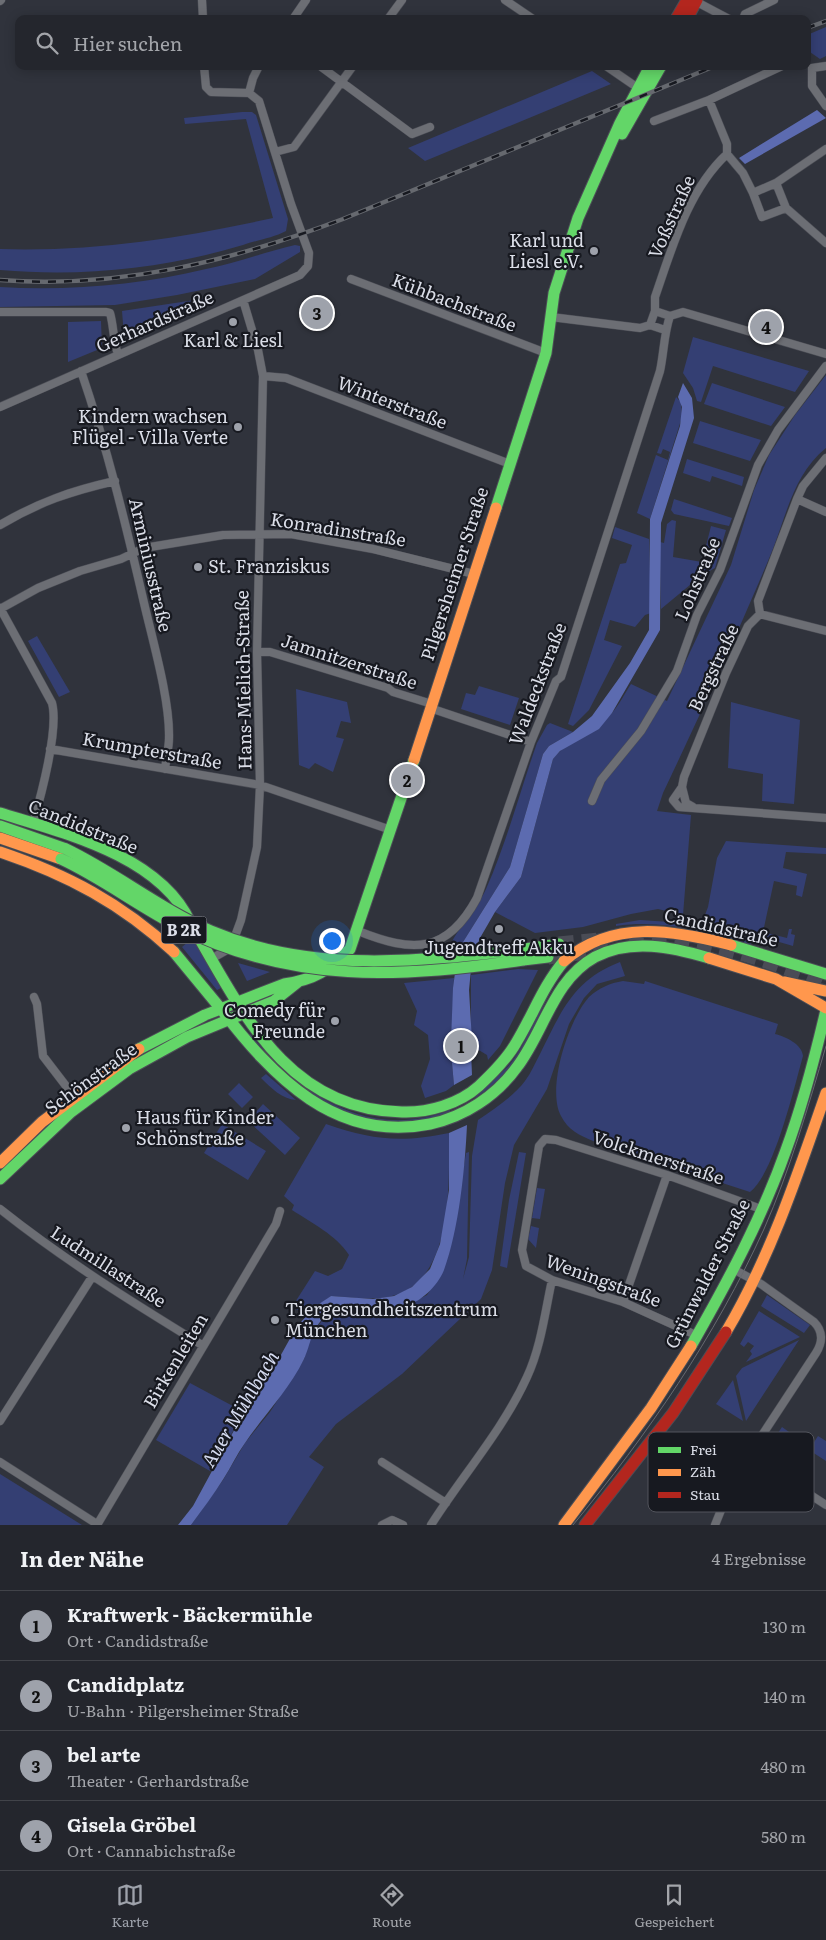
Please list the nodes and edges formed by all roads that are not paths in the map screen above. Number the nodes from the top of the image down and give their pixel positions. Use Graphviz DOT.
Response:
graph roads {
  1 [pos="202,0"];
  2 [pos="306,0"];
  3 [pos="402,0"];
  4 [pos="505,0"];
  5 [pos="693,0"];
  6 [pos="774,0"];
  7 [pos="203,15"];
  8 [pos="296,15"];
  9 [pos="391,15"];
  10 [pos="527,15"];
  11 [pos="680,15"];
  12 [pos="688,15"];
  13 [pos="721,15"];
  14 [pos="747,15"];
  15 [pos="811,66"];
  16 [pos="826,66"];
  17 [pos="204,70"];
  18 [pos="258,70"];
  19 [pos="325,70"];
  20 [pos="350,70"];
  21 [pos="615,70"];
  22 [pos="649,70"];
  23 [pos="657,70"];
  24 [pos="773,70"];
  25 [pos="810,70"];
  26 [pos="341,82"];
  27 [pos="644,83"];
  28 [pos="249,93"];
  29 [pos="709,100"];
  30 [pos="826,106"];
  31 [pos="654,120"];
  32 [pos="430,127"];
  33 [pos="826,148"];
  34 [pos="275,152"];
  35 [pos="727,154"];
  36 [pos="776,183"];
  37 [pos="752,192"];
  38 [pos="786,208"];
  39 [pos="826,243"];
  40 [pos="350,279"];
  41 [pos="243,300"];
  42 [pos="655,311"];
  43 [pos="0,312"];
  44 [pos="670,316"];
  45 [pos="551,317"];
  46 [pos="650,325"];
  47 [pos="665,330"];
  48 [pos="546,353"];
  49 [pos="118,354"];
  50 [pos="826,354"];
  51 [pos="826,366"];
  52 [pos="81,371"];
  53 [pos="263,376"];
  54 [pos="0,407"];
  55 [pos="826,458"];
  56 [pos="510,464"];
  57 [pos="114,481"];
  58 [pos="797,499"];
  59 [pos="826,512"];
  60 [pos="0,525"];
  61 [pos="260,533"];
  62 [pos="132,554"];
  63 [pos="474,574"];
  64 [pos="0,608"];
  65 [pos="760,614"];
  66 [pos="826,631"];
  67 [pos="257,652"];
  68 [pos="431,706"];
  69 [pos="531,742"];
  70 [pos="50,749"];
  71 [pos="165,768"];
  72 [pos="260,785"];
  73 [pos="592,801"];
  74 [pos="0,813"];
  75 [pos="826,818"];
  76 [pos="33,823"];
  77 [pos="0,826"];
  78 [pos="391,830"];
  79 [pos="0,838"];
  80 [pos="0,852"];
  81 [pos="63,854"];
  82 [pos="358,931"];
  83 [pos="559,944"];
  84 [pos="548,957"];
  85 [pos="211,959"];
  86 [pos="826,974"];
  87 [pos="780,981"];
  88 [pos="298,982"];
  89 [pos="826,991"];
  90 [pos="34,997"];
  91 [pos="236,1003"];
  92 [pos="221,1009"];
  93 [pos="826,1009"];
  94 [pos="243,1014"];
  95 [pos="228,1019"];
  96 [pos="826,1093"];
  97 [pos="77,1100"];
  98 [pos="823,1112"];
  99 [pos="0,1163"];
  100 [pos="667,1175"];
  101 [pos="0,1179"];
  102 [pos="0,1209"];
  103 [pos="761,1209"];
  104 [pos="280,1211"];
  105 [pos="526,1266"];
  106 [pos="733,1269"];
  107 [pos="92,1277"];
  108 [pos="752,1279"];
  109 [pos="552,1280"];
  110 [pos="623,1302"];
  111 [pos="823,1332"];
  112 [pos="698,1336"];
  113 [pos="202,1345"];
  114 [pos="0,1421"];
  115 [pos="658,1432"];
  116 [pos="764,1432"];
  117 [pos="648,1445"];
  118 [pos="0,1462"];
  119 [pos="382,1462"];
  120 [pos="814,1497"];
  121 [pos="446,1503"];
  122 [pos="826,1505"];
  123 [pos="720,1512"];
  124 [pos="97,1524"];
  125 [pos="382,1525"];
  126 [pos="403,1525"];
  127 [pos="431,1525"];
  128 [pos="564,1525"];
  129 [pos="586,1525"];
  130 [pos="715,1525"];
  1 -- 7 [label="street"];
  2 -- 8 [label="street"];
  3 -- 9 [label="street"];
  4 -- 10 [label="street"];
  5 -- 11 [label="main road"];
  5 -- 12 [label="main road"];
  5 -- 13 [label="street"];
  6 -- 14 [label="street"];
  15 -- 16 [label="street"];
  17 -- 28 [label="street"];
  18 -- 28 [label="street"];
  19 -- 26 [label="street"];
  20 -- 26 [label="street"];
  21 -- 27 [label="street"];
  22 -- 27 [label="main road, Pilgersheimer Straße"];
  23 -- 27 [label="main road, Pilgersheimer Straße"];
  24 -- 29 [label="street"];
  25 -- 30 [label="street"];
  26 -- 32 [label="street"];
  26 -- 34 [label="street"];
  27 -- 45 [label="main road, Pilgersheimer Straße"];
  28 -- 34 [label="street"];
  29 -- 31 [label="street"];
  29 -- 35 [label="street"];
  33 -- 36 [label="street"];
  34 -- 41 [label="street, Gerhardstraße"];
  35 -- 37 [label="street"];
  35 -- 42 [label="street, Voßstraße"];
  36 -- 37 [label="street"];
  36 -- 38 [label="street"];
  37 -- 38 [label="street"];
  38 -- 39 [label="street"];
  40 -- 48 [label="street, Kühbachstraße"];
  41 -- 49 [label="street, Gerhardstraße"];
  41 -- 53 [label="street, Hans-Mielich-Straße"];
  42 -- 44 [label="street"];
  42 -- 46 [label="street, Voßstraße"];
  43 -- 49 [label="street"];
  44 -- 47 [label="street, Waldeckstraße"];
  44 -- 50 [label="street"];
  45 -- 46 [label="street"];
  45 -- 48 [label="main road, Pilgersheimer Straße"];
  46 -- 47 [label="street"];
  47 -- 69 [label="street, Waldeckstraße"];
  48 -- 56 [label="main road, Pilgersheimer Straße"];
  49 -- 52 [label="street, Gerhardstraße"];
  51 -- 73 [label="street, Lohstraße"];
  52 -- 54 [label="street, Gerhardstraße"];
  52 -- 57 [label="street, Arminiusstraße"];
  53 -- 56 [label="street, Winterstraße"];
  53 -- 61 [label="street, Hans-Mielich-Straße"];
  55 -- 58 [label="street, Bergstraße"];
  56 -- 63 [label="main road, Pilgersheimer Straße"];
  57 -- 60 [label="street"];
  57 -- 62 [label="street, Arminiusstraße"];
  58 -- 59 [label="street"];
  58 -- 65 [label="street, Bergstraße"];
  61 -- 62 [label="street, Konradinstraße"];
  61 -- 63 [label="street, Konradinstraße"];
  61 -- 67 [label="street, Hans-Mielich-Straße"];
  62 -- 64 [label="street, Konradinstraße"];
  62 -- 71 [label="street, Arminiusstraße"];
  63 -- 68 [label="main road, Pilgersheimer Straße"];
  64 -- 70 [label="street"];
  65 -- 66 [label="street"];
  65 -- 75 [label="street, Bergstraße"];
  67 -- 68 [label="street, Jamnitzerstraße"];
  67 -- 72 [label="street, Hans-Mielich-Straße"];
  68 -- 69 [label="street, Jamnitzerstraße"];
  68 -- 78 [label="main road, Pilgersheimer Straße"];
  69 -- 82 [label="street, Waldeckstraße"];
  70 -- 71 [label="street, Krumpterstraße"];
  70 -- 76 [label="street"];
  71 -- 72 [label="street, Krumpterstraße"];
  72 -- 78 [label="street, Krumpterstraße"];
  72 -- 85 [label="street, Hans-Mielich-Straße"];
  74 -- 76 [label="main road, Candidstraße"];
  76 -- 85 [label="main road, Candidstraße"];
  77 -- 81 [label="main road, Candidstraße / B 2R"];
  78 -- 82 [label="main road, Pilgersheimer Straße"];
  79 -- 81 [label="main road, Candidstraße / B 2R"];
  80 -- 92 [label="main road, Candidstraße"];
  81 -- 83 [label="main road, Candidstraße / B 2R, bridge"];
  81 -- 84 [label="main road, Candidstraße / B 2R, bridge"];
  82 -- 88 [label="main road, Pilgersheimer Straße"];
  85 -- 91 [label="main road, Candidstraße"];
  86 -- 94 [label="main road, Candidstraße"];
  87 -- 89 [label="main road"];
  87 -- 93 [label="main road, Candidstraße"];
  87 -- 95 [label="main road, Candidstraße"];
  88 -- 91 [label="main road, Pilgersheimer Straße"];
  88 -- 94 [label="main road, Pilgersheimer Straße"];
  90 -- 97 [label="street"];
  91 -- 92 [label="main road, Schönstraße"];
  91 -- 94 [label="main road, Candidstraße"];
  92 -- 95 [label="main road, Candidstraße"];
  92 -- 97 [label="main road, Schönstraße"];
  93 -- 103 [label="main road, Grünwalder Straße"];
  94 -- 95 [label="main road, Schönstraße"];
  95 -- 97 [label="main road, Schönstraße"];
  96 -- 98 [label="main road"];
  97 -- 99 [label="main road, Schönstraße"];
  97 -- 101 [label="main road, Schönstraße"];
  98 -- 108 [label="main road"];
  100 -- 103 [label="street, Volckmerstraße"];
  100 -- 105 [label="street, Volckmerstraße"];
  100 -- 110 [label="street"];
  102 -- 107 [label="street, Ludmillastraße"];
  103 -- 106 [label="main road, Grünwalder Straße"];
  104 -- 113 [label="street, Birkenleiten"];
  105 -- 109 [label="street, Weningstraße"];
  106 -- 108 [label="street"];
  106 -- 112 [label="main road, Grünwalder Straße"];
  107 -- 113 [label="street, Ludmillastraße"];
  107 -- 114 [label="street"];
  108 -- 111 [label="street"];
  108 -- 115 [label="main road"];
  109 -- 110 [label="street, Weningstraße"];
  109 -- 121 [label="street"];
  110 -- 112 [label="street, Weningstraße"];
  111 -- 116 [label="street"];
  112 -- 128 [label="main road, Grünwalder Straße"];
  113 -- 124 [label="street, Birkenleiten"];
  117 -- 129 [label="main road"];
  118 -- 124 [label="street"];
  119 -- 121 [label="street"];
  120 -- 122 [label="street"];
  121 -- 127 [label="street"];
  123 -- 130 [label="street"];
  125 -- 126 [label="street"];
}
